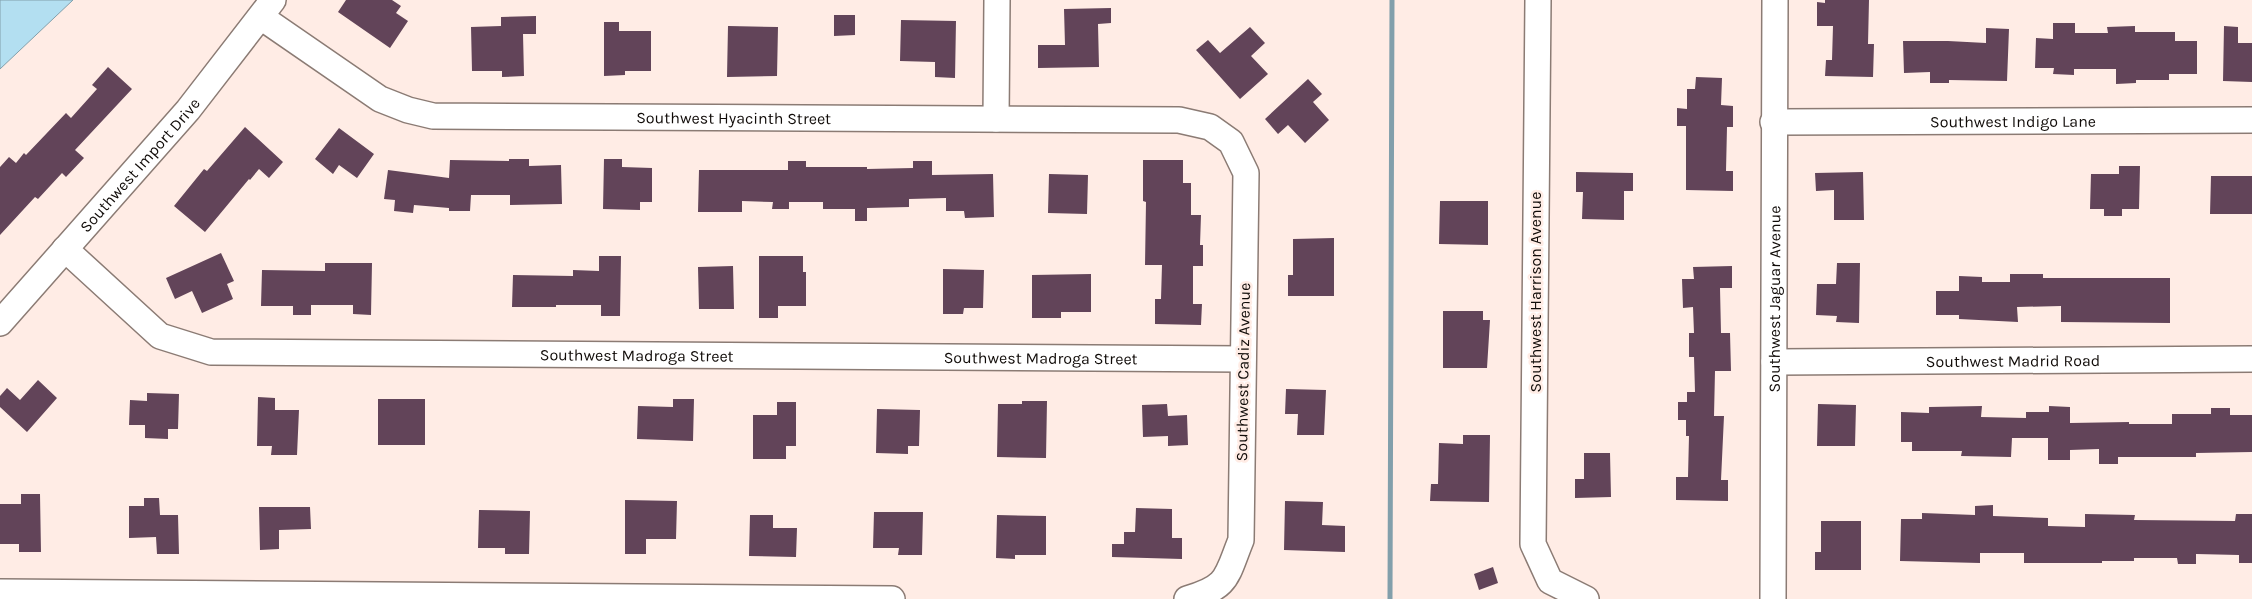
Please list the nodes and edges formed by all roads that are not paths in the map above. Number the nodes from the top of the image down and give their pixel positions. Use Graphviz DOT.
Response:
graph roads {
  1 [pos="997,0"];
  2 [pos="1538,0"];
  3 [pos="1775,0"];
  4 [pos="266,8"];
  5 [pos="996,119"];
  6 [pos="2252,120"];
  7 [pos="1773,122"];
  8 [pos="1231,142"];
  9 [pos="66,248"];
  10 [pos="0,323"];
  11 [pos="2252,359"];
  12 [pos="1243,360"];
  13 [pos="1774,362"];
  14 [pos="0,592"];
  15 [pos="1197,596"];
  16 [pos="892,599"];
  17 [pos="1586,599"];
  18 [pos="1772,599"];
  1 -- 5 [label="street"];
  2 -- 17 [label="street, Southwest Harrison Avenue"];
  3 -- 7 [label="street, Southwest Jaguar Avenue"];
  4 -- 5 [label="street, Southwest Hyacinth Street"];
  4 -- 9 [label="street, Southwest Import Drive"];
  5 -- 8 [label="street, Southwest Hyacinth Street"];
  6 -- 7 [label="street, Southwest Indigo Lane"];
  7 -- 13 [label="street, Southwest Jaguar Avenue"];
  8 -- 12 [label="street, Southwest Cadiz Avenue"];
  9 -- 10 [label="street, Southwest Import Drive"];
  9 -- 12 [label="street, Southwest Madroga Street"];
  11 -- 13 [label="street, Southwest Madrid Road"];
  12 -- 15 [label="street, Southwest Cadiz Avenue"];
  13 -- 18 [label="street, Southwest Jaguar Avenue"];
  14 -- 16 [label="street"];
}
